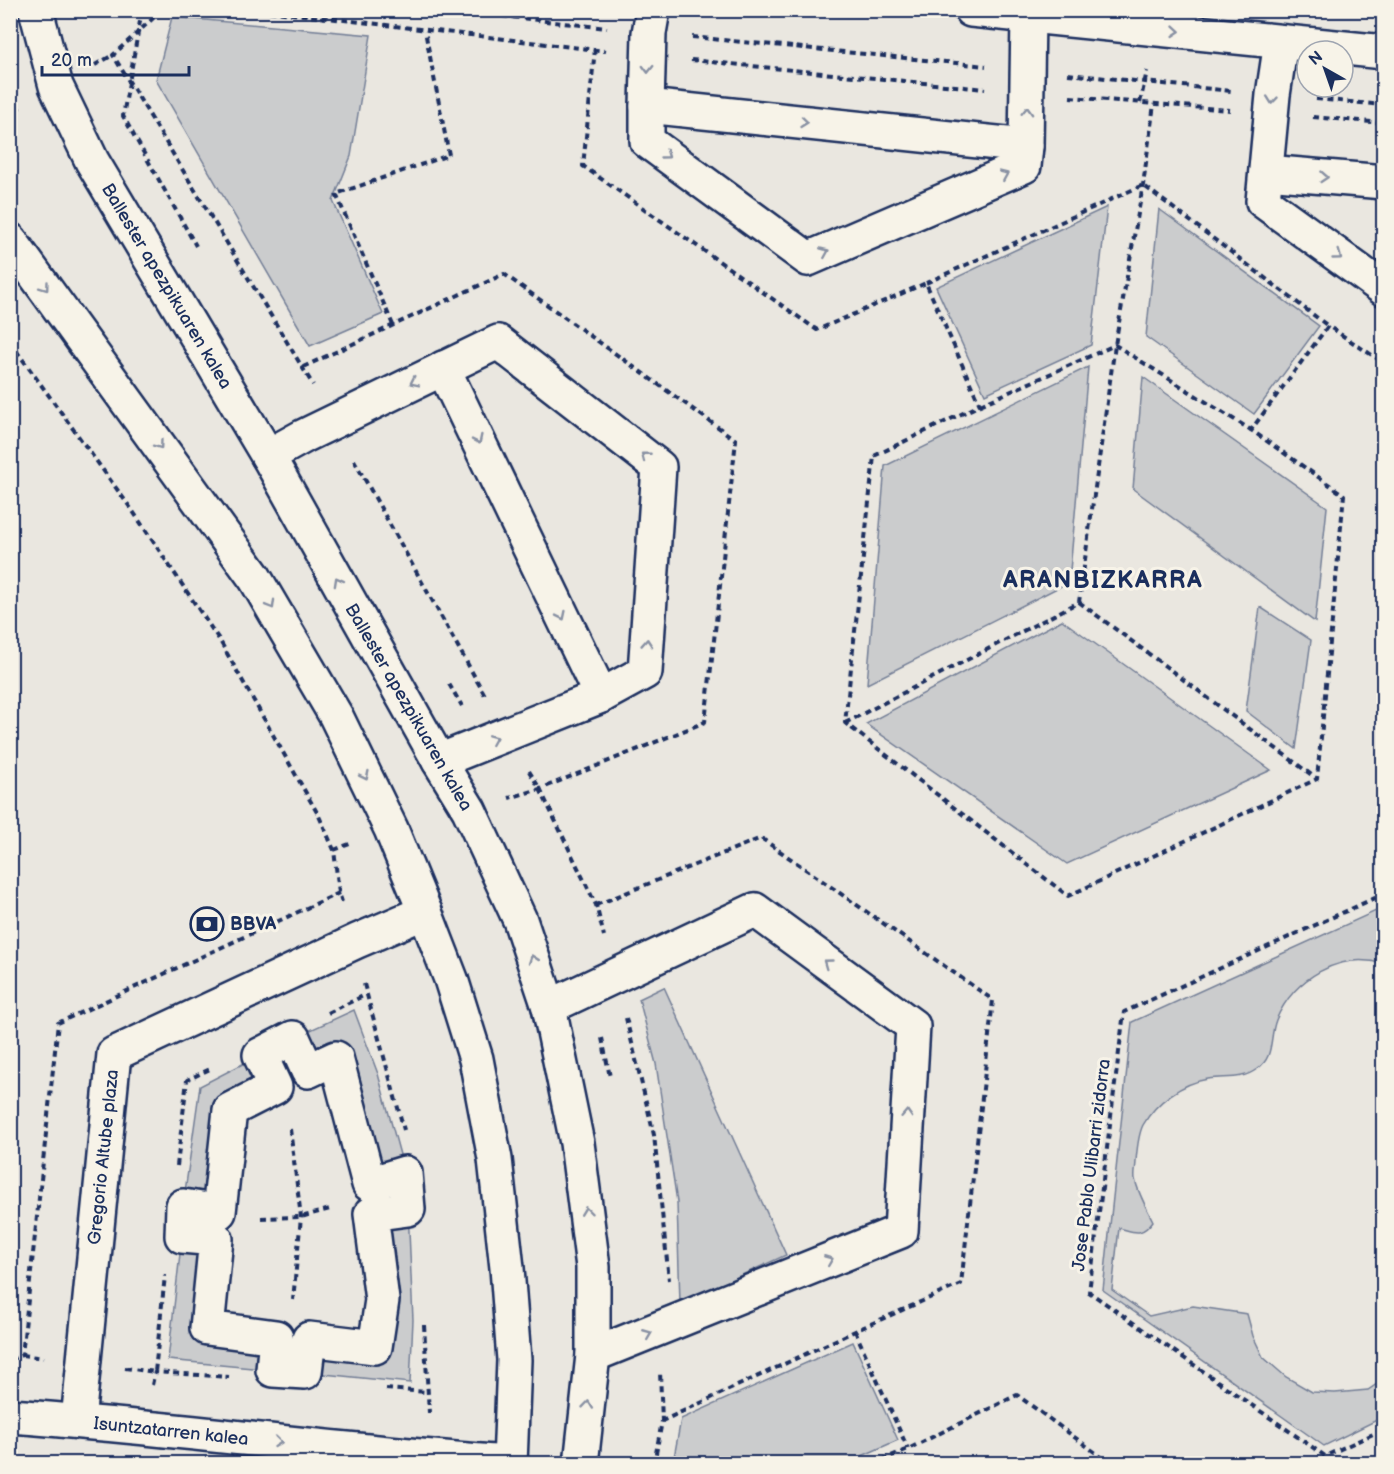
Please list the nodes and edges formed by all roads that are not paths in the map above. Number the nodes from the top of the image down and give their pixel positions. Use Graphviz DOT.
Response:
graph roads {
  1 [pos="22,10"];
  2 [pos="36,10"];
  3 [pos="971,10"];
  4 [pos="1028,16"];
  5 [pos="10,22"];
  6 [pos="1234,23"];
  7 [pos="650,33"];
  8 [pos="1281,42"];
  9 [pos="1383,52"];
  10 [pos="647,106"];
  11 [pos="1026,146"];
  12 [pos="1266,172"];
  13 [pos="1383,182"];
  14 [pos="10,240"];
  15 [pos="1383,289"];
  16 [pos="443,368"];
  17 [pos="268,456"];
  18 [pos="601,696"];
  19 [pos="439,761"];
  20 [pos="425,912"];
  21 [pos="549,1007"];
  22 [pos="593,1355"];
  23 [pos="273,1371"];
  24 [pos="10,1416"];
  25 [pos="78,1421"];
  26 [pos="510,1463"];
  27 [pos="581,1464"];
  1 -- 5 [label="street"];
  2 -- 17 [label="street, Ballester apezpikuaren kalea"];
  3 -- 4 [label="street"];
  4 -- 6 [label="street, one-way"];
  11 -- 4 [label="street, one-way"];
  6 -- 8 [label="street"];
  7 -- 10 [label="street, one-way"];
  8 -- 9 [label="street"];
  8 -- 12 [label="street"];
  10 -- 11 [label="street, one-way"];
  10 -- 11 [label="street, one-way"];
  12 -- 13 [label="street, one-way"];
  12 -- 15 [label="street, one-way"];
  14 -- 20 [label="street, one-way"];
  16 -- 17 [label="street, one-way"];
  16 -- 18 [label="street, one-way"];
  18 -- 16 [label="street, one-way"];
  19 -- 17 [label="street, Ballester apezpikuaren kalea, one-way"];
  19 -- 18 [label="street, one-way"];
  21 -- 19 [label="street, Ballester apezpikuaren kalea, one-way"];
  20 -- 25 [label="street, Gregorio Altube plaza"];
  20 -- 26 [label="street"];
  22 -- 21 [label="street, Ballester apezpikuaren kalea, one-way"];
  22 -- 21 [label="street, one-way"];
  27 -- 22 [label="street, Ballester apezpikuaren kalea, one-way"];
  23 -- 23 [label="street"];
  24 -- 25 [label="street, Isuntzatarren kalea"];
  25 -- 26 [label="street, Isuntzatarren kalea, one-way"];
}
